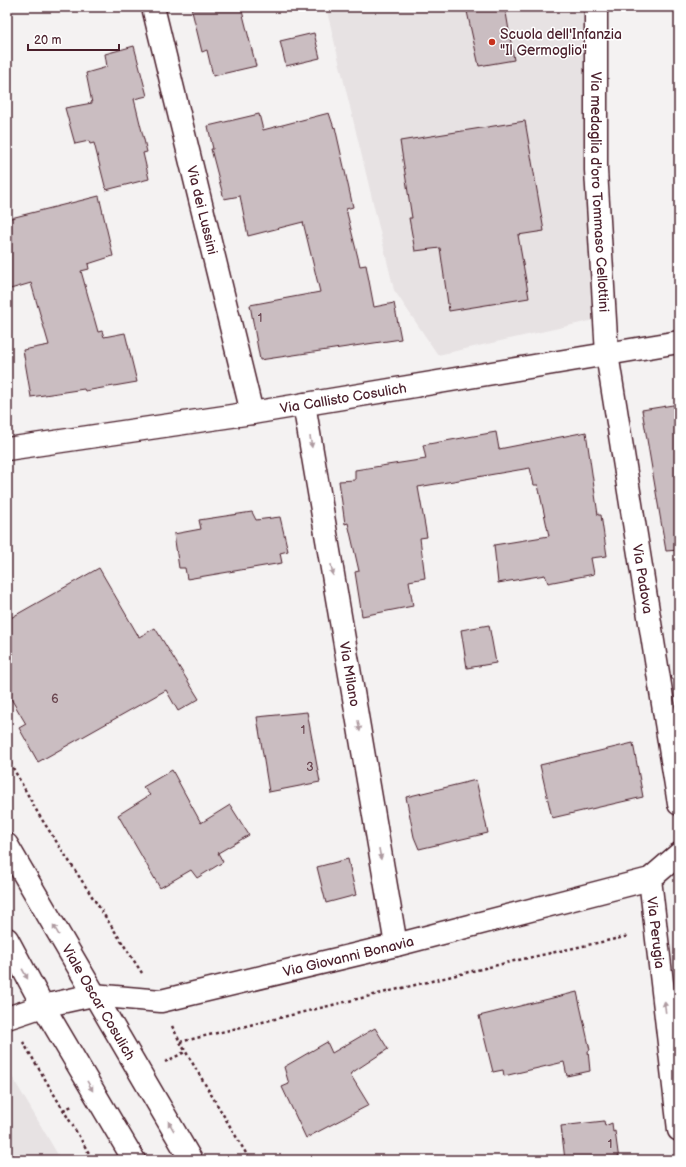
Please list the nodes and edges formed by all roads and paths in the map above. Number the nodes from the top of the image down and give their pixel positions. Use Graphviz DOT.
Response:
graph roads {
  1 [pos="153,7"];
  2 [pos="596,7"];
  3 [pos="679,342"];
  4 [pos="607,354"];
  5 [pos="304,404"];
  6 [pos="252,412"];
  7 [pos="7,449"];
  8 [pos="7,757"];
  9 [pos="679,804"];
  10 [pos="7,845"];
  11 [pos="679,854"];
  12 [pos="650,879"];
  13 [pos="656,931"];
  14 [pos="7,939"];
  15 [pos="396,945"];
  16 [pos="93,995"];
  17 [pos="161,1001"];
  18 [pos="43,1006"];
  19 [pos="7,1018"];
  20 [pos="180,1042"];
  21 [pos="19,1043"];
  22 [pos="679,1130"];
  23 [pos="93,1160"];
  24 [pos="134,1160"];
  25 [pos="191,1160"];
  26 [pos="250,1160"];
  1 -- 6 [label="street, Via dei Lussini"];
  2 -- 4 [label="street, Via medaglia d'oro Tommaso Cellottini"];
  3 -- 4 [label="street, Via Callisto Cosulich"];
  4 -- 5 [label="street, Via Callisto Cosulich"];
  4 -- 9 [label="street, Via Padova"];
  5 -- 6 [label="street, Via Callisto Cosulich"];
  5 -- 15 [label="street, Via Milano, one-way"];
  6 -- 7 [label="street, Via Callisto Cosulich"];
  8 -- 17 [label="path"];
  16 -- 10 [label="street, Viale Oscar Cosulich, one-way"];
  11 -- 12 [label="street, Via Giovanni Bonavia"];
  12 -- 13 [label="street, Via Perugia"];
  12 -- 15 [label="street, Via Giovanni Bonavia"];
  13 -- 20 [label="path"];
  22 -- 13 [label="street, Via Perugia, one-way"];
  14 -- 18 [label="street, one-way"];
  15 -- 17 [label="street, Via Giovanni Bonavia"];
  16 -- 17 [label="street, Via Giovanni Bonavia"];
  16 -- 18 [label="street, Via Giovanni Bonavia"];
  25 -- 16 [label="street, Viale Oscar Cosulich, one-way"];
  17 -- 20 [label="path"];
  18 -- 19 [label="street, Via Giovanni Bonavia"];
  18 -- 24 [label="street, one-way"];
  20 -- 26 [label="path"];
  21 -- 23 [label="path"];
}
